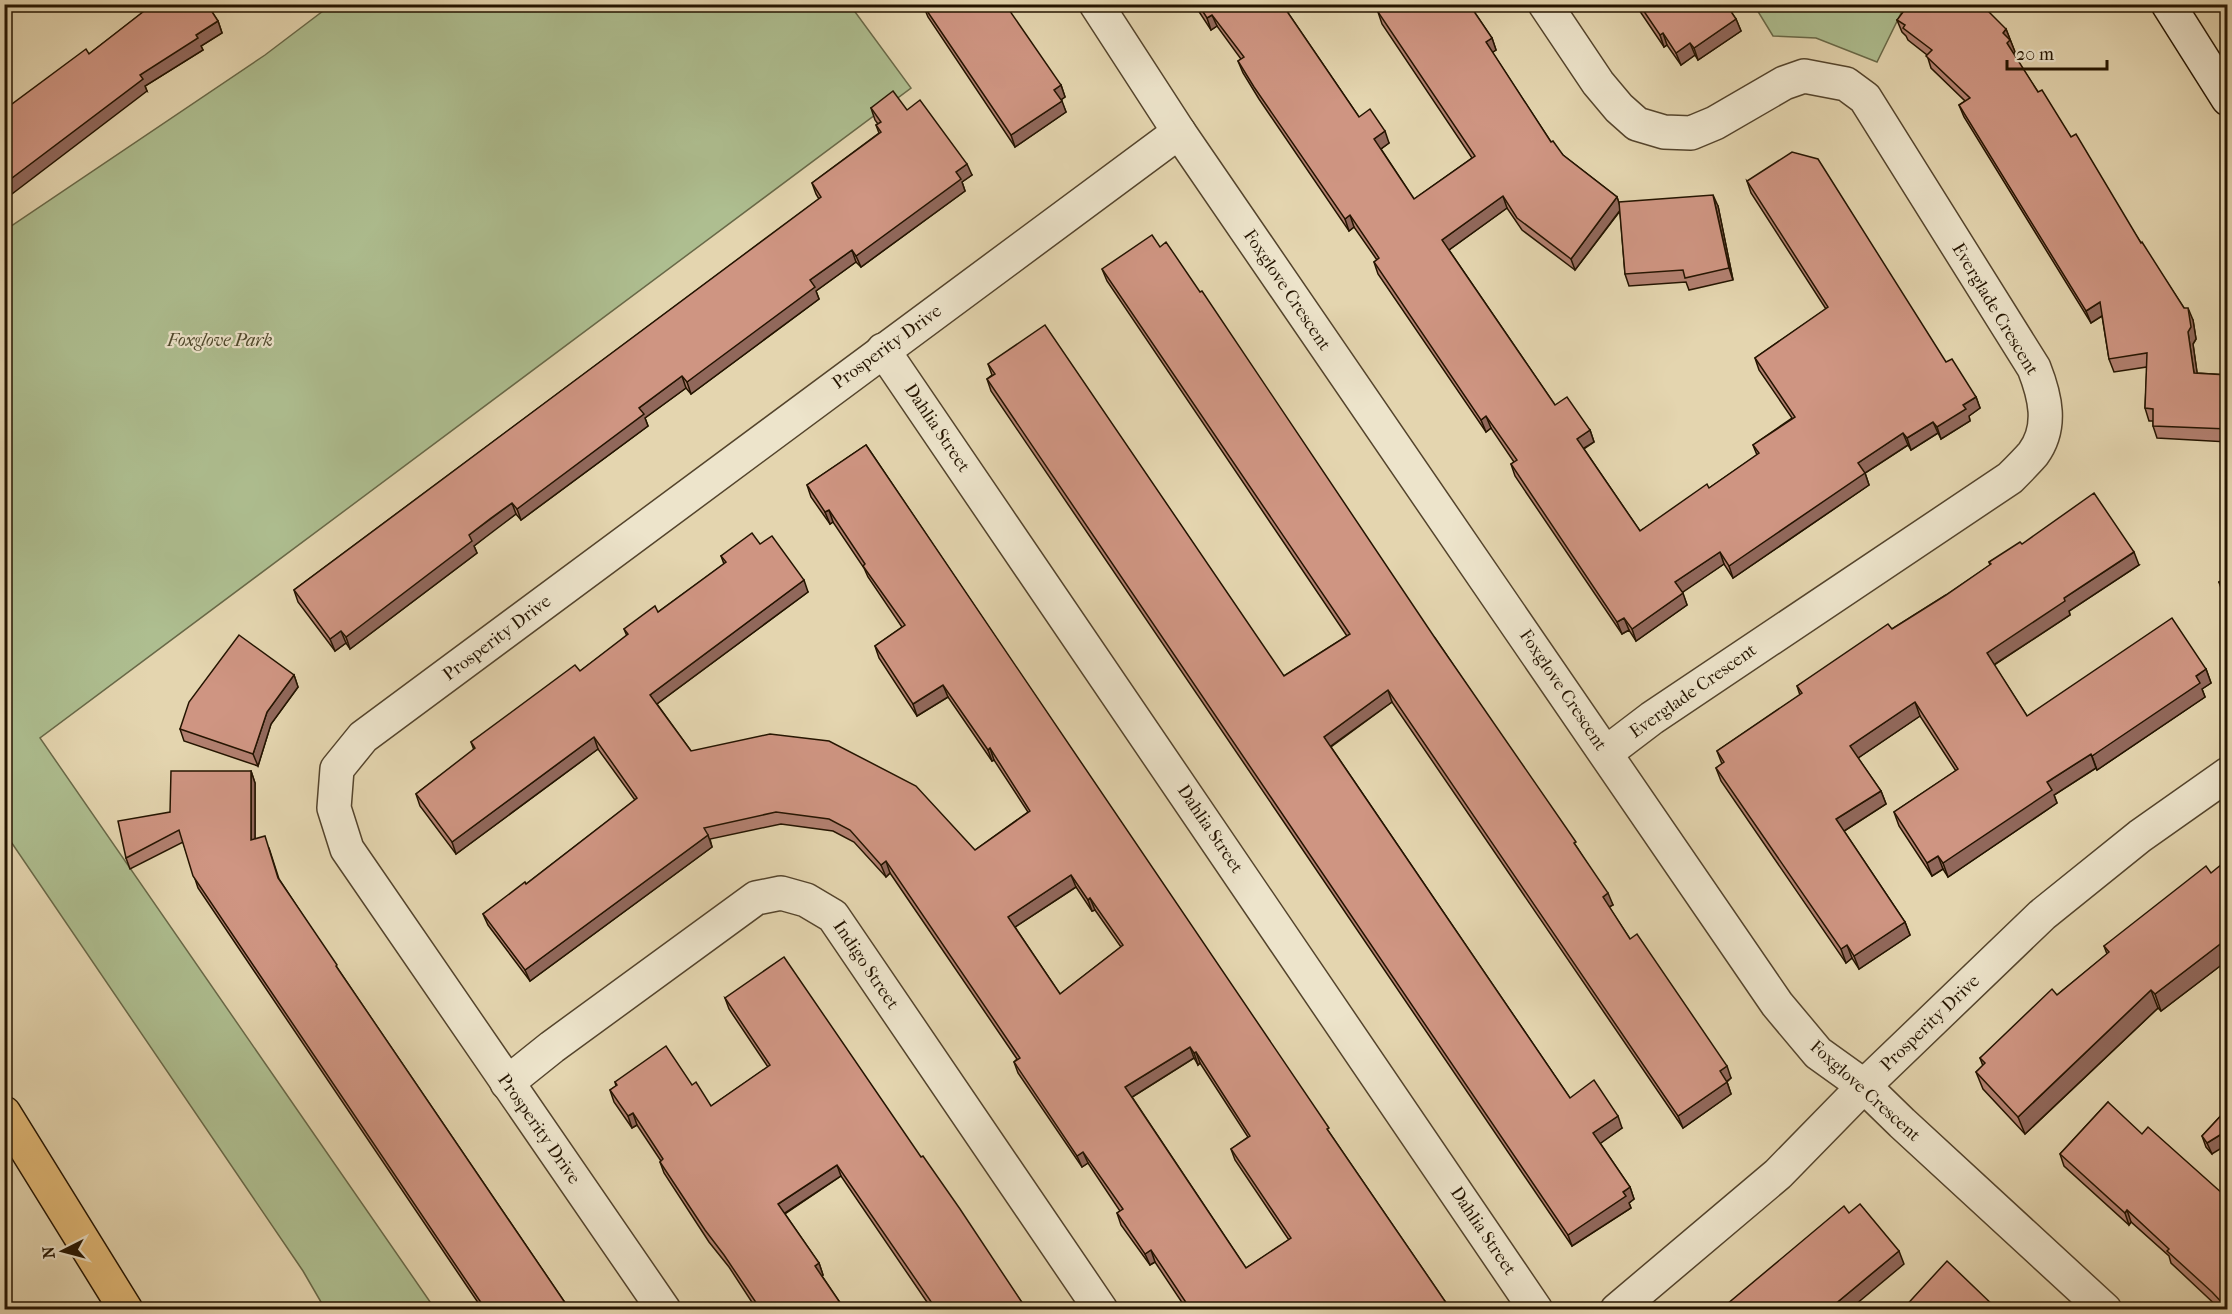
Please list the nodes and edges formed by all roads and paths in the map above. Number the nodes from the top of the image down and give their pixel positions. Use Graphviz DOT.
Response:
graph roads {
  1 [pos="1096,4"];
  2 [pos="1545,4"];
  3 [pos="2168,4"];
  4 [pos="2228,99"];
  5 [pos="1179,132"];
  6 [pos="883,350"];
  7 [pos="1606,753"];
  8 [pos="2228,774"];
  9 [pos="507,1083"];
  10 [pos="1864,1086"];
  11 [pos="4,1113"];
  12 [pos="126,1310"];
  13 [pos="664,1310"];
  14 [pos="1101,1310"];
  15 [pos="1536,1310"];
  16 [pos="1617,1310"];
  17 [pos="2105,1310"];
  1 -- 5 [label="street, Foxglove Crescent"];
  2 -- 7 [label="street, Everglade Crescent"];
  3 -- 4 [label="street"];
  5 -- 6 [label="street, Prosperity Drive"];
  5 -- 7 [label="street, Foxglove Crescent"];
  6 -- 9 [label="street, Prosperity Drive"];
  6 -- 15 [label="street, Dahlia Street"];
  7 -- 10 [label="street, Foxglove Crescent"];
  8 -- 10 [label="street, Prosperity Drive"];
  9 -- 13 [label="street, Prosperity Drive"];
  9 -- 14 [label="street, Indigo Street"];
  10 -- 16 [label="street, Prosperity Drive"];
  10 -- 17 [label="street, Foxglove Crescent"];
  11 -- 12 [label="highway"];
}
